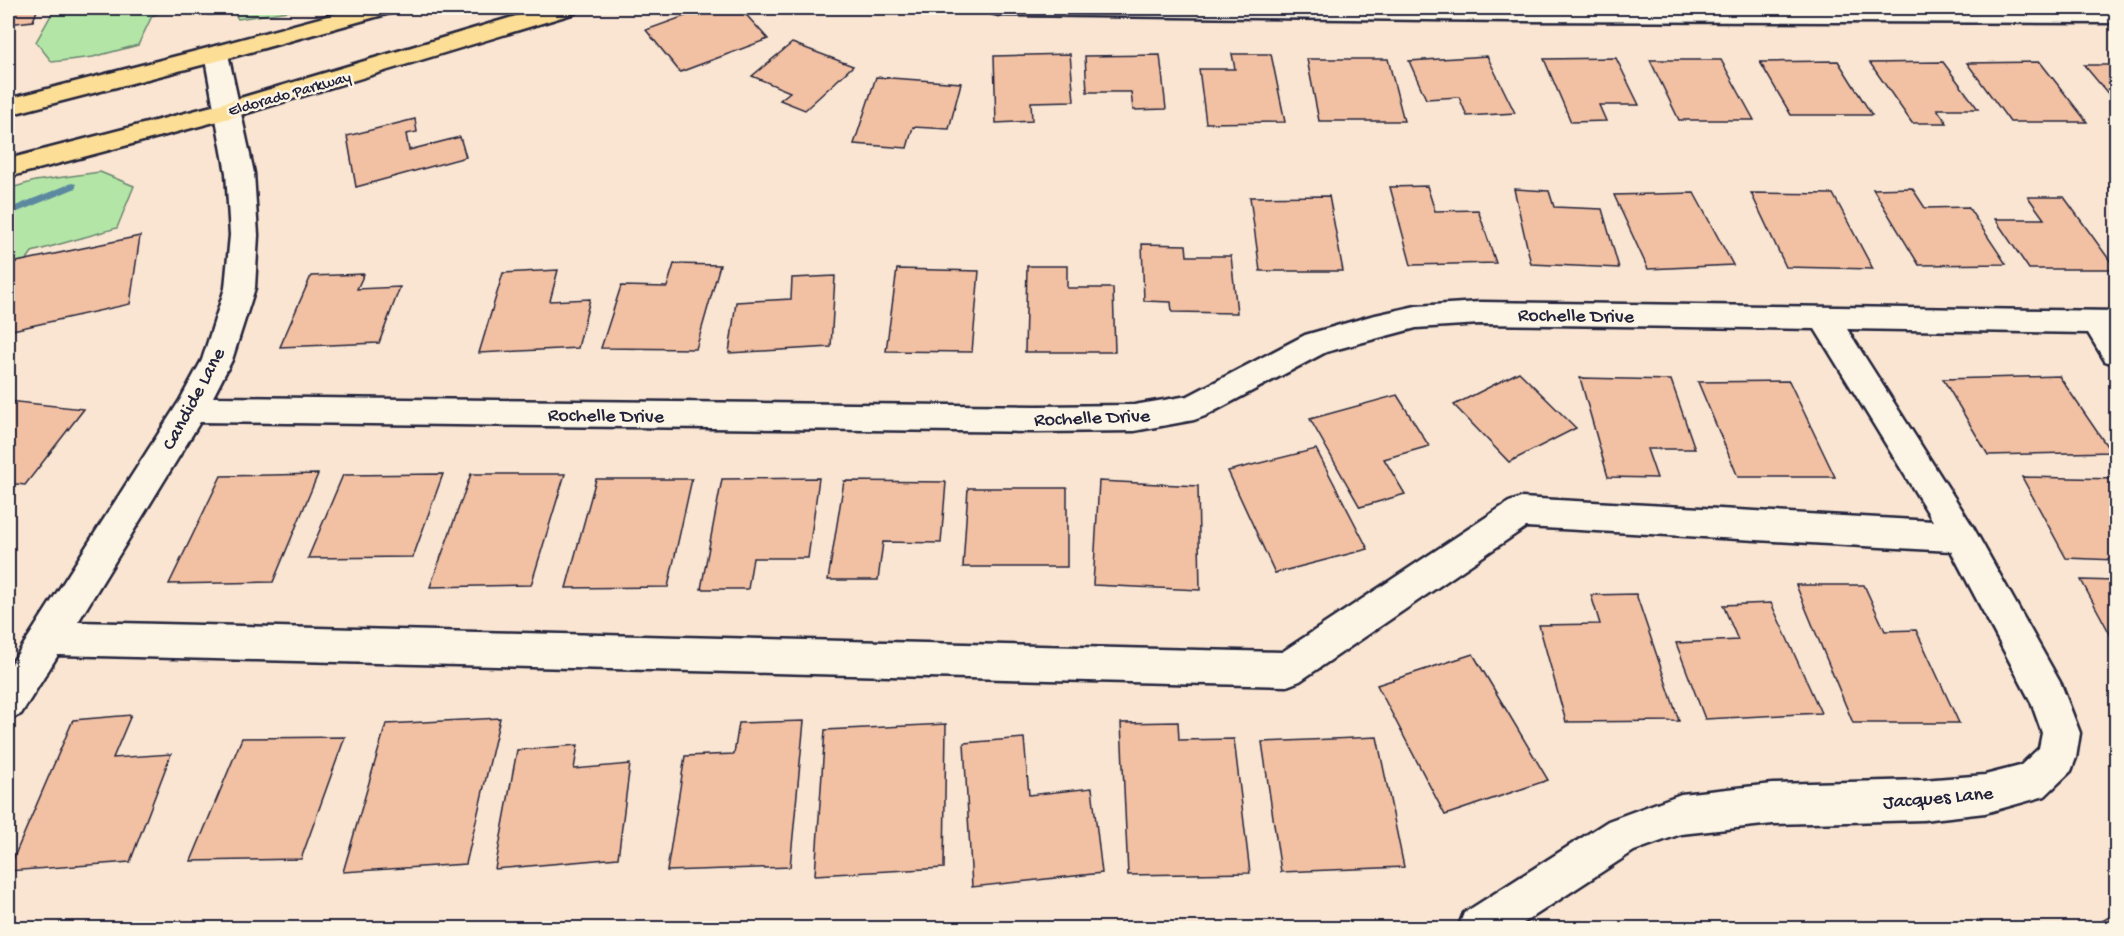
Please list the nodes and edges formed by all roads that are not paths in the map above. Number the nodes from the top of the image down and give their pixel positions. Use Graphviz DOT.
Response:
graph roads {
  1 [pos="382,8"];
  2 [pos="567,8"];
  3 [pos="999,8"];
  4 [pos="1055,8"];
  5 [pos="1509,10"];
  6 [pos="2116,16"];
  7 [pos="216,54"];
  8 [pos="8,107"];
  9 [pos="228,110"];
  10 [pos="8,168"];
  11 [pos="1824,318"];
  12 [pos="2106,322"];
  13 [pos="2116,353"];
  14 [pos="191,409"];
  15 [pos="1962,537"];
  16 [pos="46,638"];
  17 [pos="8,702"];
  18 [pos="1479,928"];
  1 -- 7 [label="main road"];
  2 -- 9 [label="main road, Eldorado Parkway"];
  3 -- 4 [label="street"];
  4 -- 5 [label="street"];
  5 -- 6 [label="street"];
  7 -- 8 [label="main road"];
  7 -- 9 [label="street, Candide Lane"];
  9 -- 10 [label="main road, Eldorado Parkway"];
  9 -- 14 [label="street, Candide Lane"];
  11 -- 12 [label="street, Rochelle Drive"];
  11 -- 14 [label="street, Rochelle Drive"];
  11 -- 15 [label="street, Jacques Lane"];
  12 -- 13 [label="street"];
  14 -- 16 [label="street, Candide Lane"];
  15 -- 16 [label="street"];
  15 -- 18 [label="street, Jacques Lane"];
  16 -- 17 [label="street, Candide Lane"];
}
